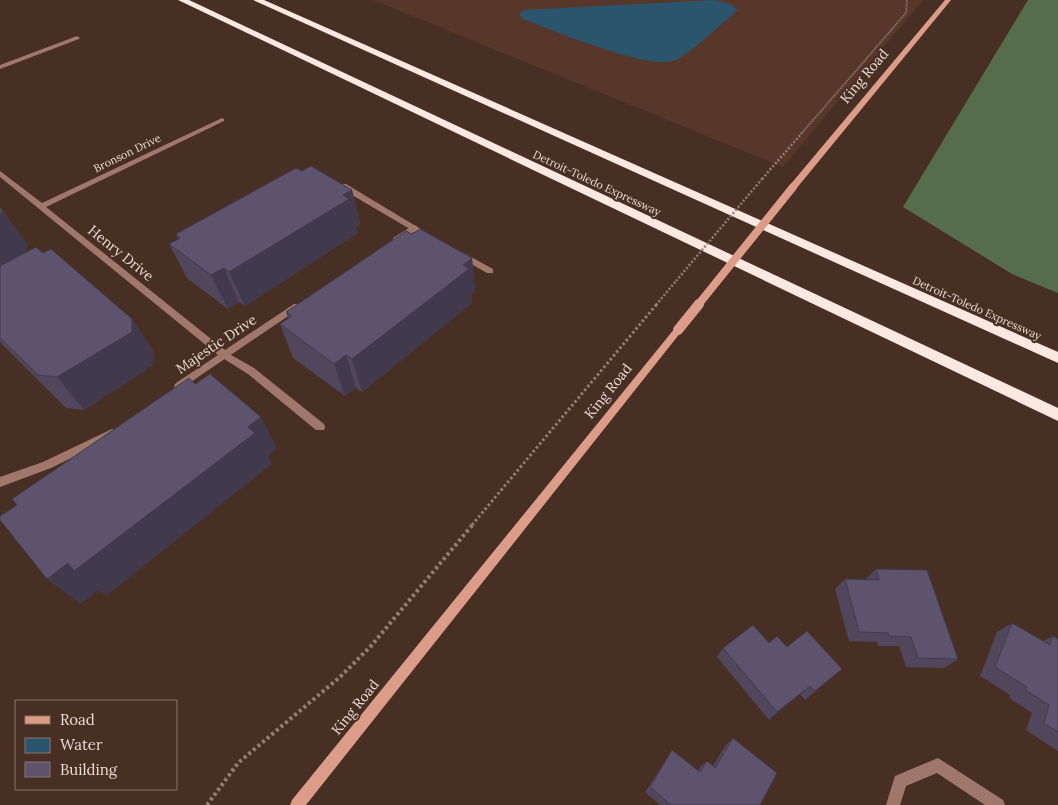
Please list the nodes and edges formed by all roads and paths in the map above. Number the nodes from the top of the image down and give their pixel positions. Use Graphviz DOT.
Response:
graph roads {
  1 [pos="182,0"];
  2 [pos="257,0"];
  3 [pos="907,0"];
  4 [pos="948,0"];
  5 [pos="77,38"];
  6 [pos="0,67"];
  7 [pos="222,120"];
  8 [pos="0,173"];
  9 [pos="343,186"];
  10 [pos="41,206"];
  11 [pos="414,228"];
  12 [pos="439,242"];
  13 [pos="390,244"];
  14 [pos="456,252"];
  15 [pos="490,271"];
  16 [pos="307,300"];
  17 [pos="224,355"];
  18 [pos="1058,358"];
  19 [pos="170,393"];
  20 [pos="1058,415"];
  21 [pos="124,426"];
  22 [pos="320,427"];
  23 [pos="0,482"];
  24 [pos="206,805"];
  25 [pos="297,805"];
  26 [pos="893,805"];
  27 [pos="998,805"];
  1 -- 20 [label="highway, Detroit-Toledo Expressway"];
  2 -- 18 [label="highway, Detroit-Toledo Expressway"];
  3 -- 24 [label="path, bridge"];
  4 -- 25 [label="main road, King Road, bridge"];
  5 -- 6 [label="street"];
  7 -- 10 [label="street, Bronson Drive"];
  8 -- 10 [label="street, Henry Drive"];
  9 -- 11 [label="street"];
  10 -- 17 [label="street, Henry Drive"];
  11 -- 12 [label="street"];
  11 -- 13 [label="street"];
  14 -- 15 [label="street"];
  16 -- 17 [label="street, Majestic Drive"];
  17 -- 19 [label="street, Majestic Drive"];
  17 -- 22 [label="street, Henry Drive"];
  21 -- 23 [label="street"];
  26 -- 27 [label="street"];
}
